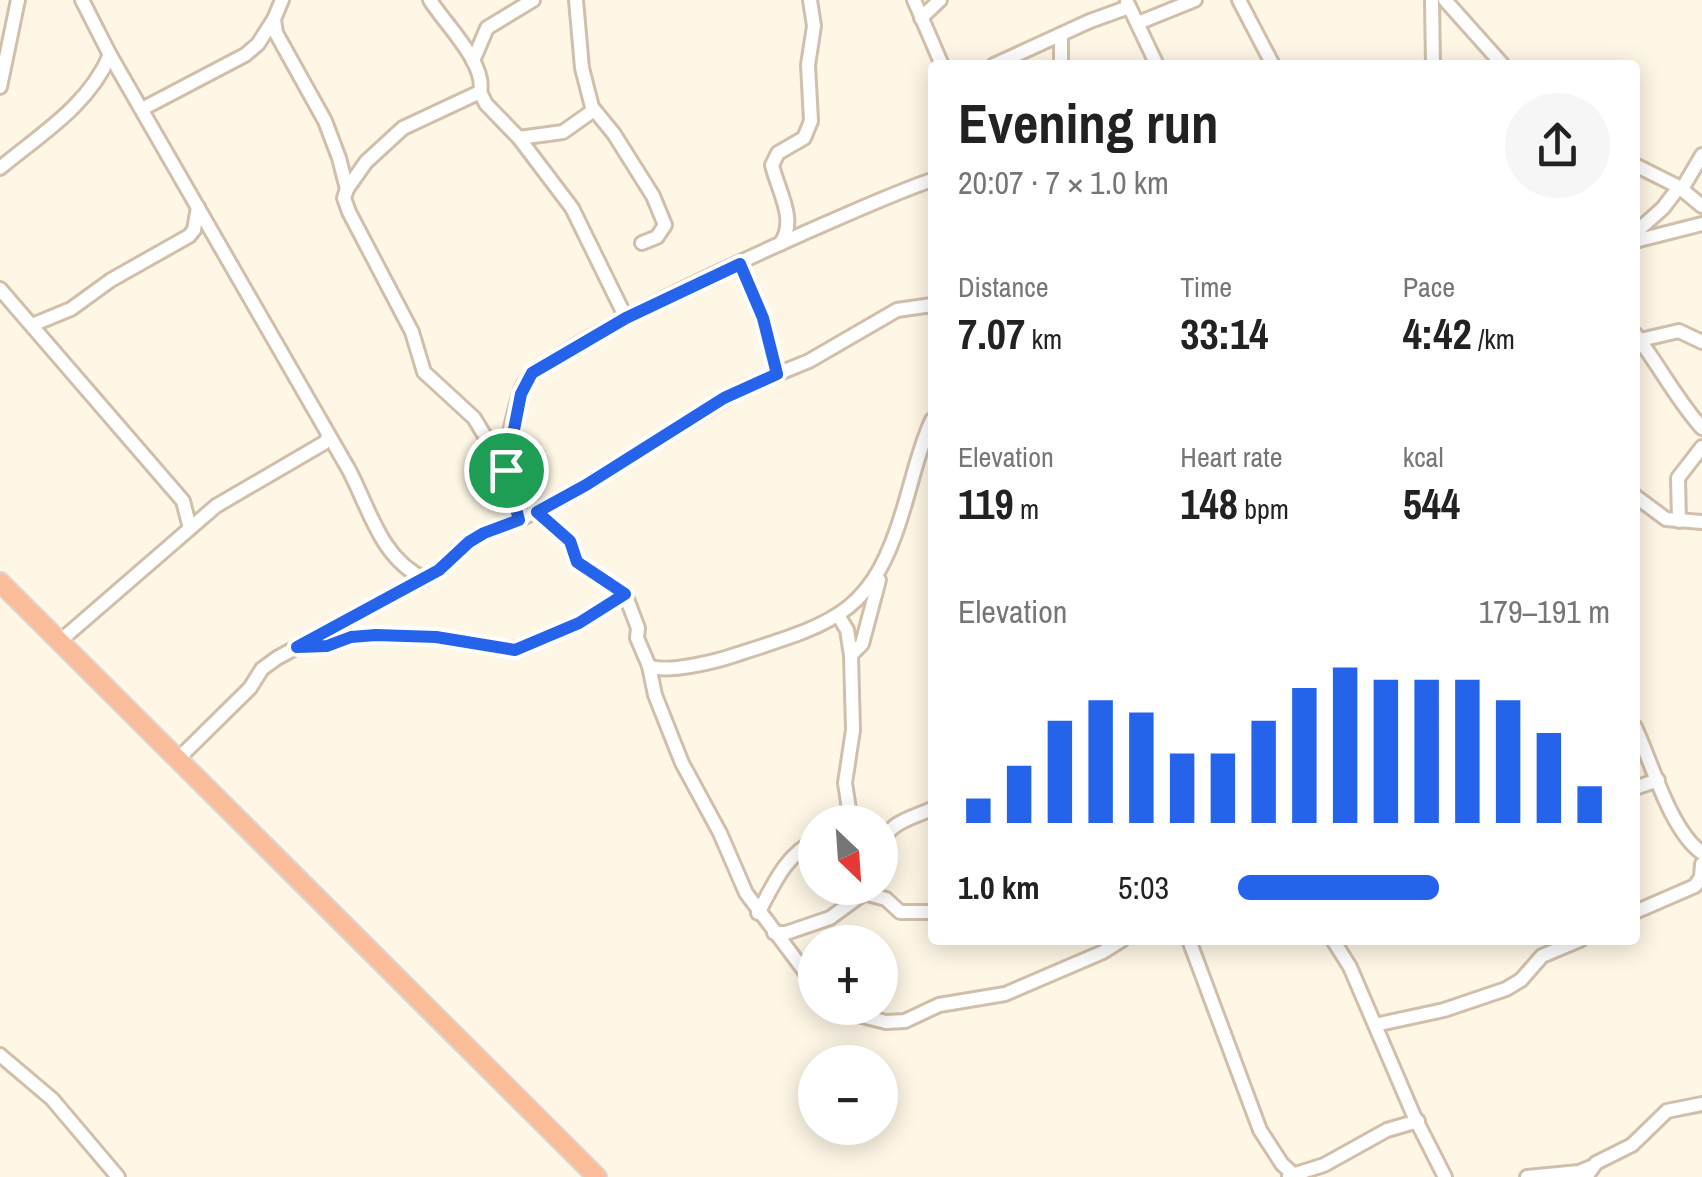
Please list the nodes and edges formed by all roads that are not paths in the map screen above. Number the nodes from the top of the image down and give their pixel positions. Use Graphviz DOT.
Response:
graph roads {
  1 [pos="18,0"];
  2 [pos="82,0"];
  3 [pos="282,0"];
  4 [pos="430,0"];
  5 [pos="533,0"];
  6 [pos="576,0"];
  7 [pos="810,0"];
  8 [pos="914,0"];
  9 [pos="940,0"];
  10 [pos="1196,0"];
  11 [pos="1239,0"];
  12 [pos="1432,0"];
  13 [pos="1445,0"];
  14 [pos="1128,3"];
  15 [pos="922,18"];
  16 [pos="274,19"];
  17 [pos="1138,23"];
  18 [pos="1061,36"];
  19 [pos="110,55"];
  20 [pos="940,60"];
  21 [pos="1006,60"];
  22 [pos="1060,60"];
  23 [pos="1154,60"];
  24 [pos="1269,60"];
  25 [pos="1433,60"];
  26 [pos="1500,60"];
  27 [pos="473,61"];
  28 [pos="0,87"];
  29 [pos="480,92"];
  30 [pos="142,109"];
  31 [pos="594,110"];
  32 [pos="519,138"];
  33 [pos="1702,154"];
  34 [pos="1640,167"];
  35 [pos="0,168"];
  36 [pos="928,182"];
  37 [pos="347,188"];
  38 [pos="1680,188"];
  39 [pos="198,205"];
  40 [pos="1702,206"];
  41 [pos="1702,224"];
  42 [pos="1640,229"];
  43 [pos="1640,240"];
  44 [pos="642,243"];
  45 [pos="779,246"];
  46 [pos="740,264"];
  47 [pos="0,289"];
  48 [pos="928,306"];
  49 [pos="626,318"];
  50 [pos="32,325"];
  51 [pos="1640,337"];
  52 [pos="1640,341"];
  53 [pos="1702,342"];
  54 [pos="777,374"];
  55 [pos="1702,428"];
  56 [pos="928,433"];
  57 [pos="330,437"];
  58 [pos="1702,446"];
  59 [pos="506,470"];
  60 [pos="1640,500"];
  61 [pos="537,512"];
  62 [pos="519,520"];
  63 [pos="1678,521"];
  64 [pos="1702,522"];
  65 [pos="190,528"];
  66 [pos="880,574"];
  67 [pos="425,578"];
  68 [pos="0,582"];
  69 [pos="625,594"];
  70 [pos="838,615"];
  71 [pos="60,641"];
  72 [pos="297,647"];
  73 [pos="851,655"];
  74 [pos="648,666"];
  75 [pos="1640,739"];
  76 [pos="178,758"];
  77 [pos="1658,780"];
  78 [pos="1640,786"];
  79 [pos="847,805"];
  80 [pos="928,811"];
  81 [pos="898,824"];
  82 [pos="798,853"];
  83 [pos="1701,853"];
  84 [pos="1702,864"];
  85 [pos="1702,877"];
  86 [pos="848,905"];
  87 [pos="892,905"];
  88 [pos="1640,910"];
  89 [pos="928,912"];
  90 [pos="758,913"];
  91 [pos="774,932"];
  92 [pos="1116,945"];
  93 [pos="1191,945"];
  94 [pos="1336,945"];
  95 [pos="1568,945"];
  96 [pos="798,962"];
  97 [pos="898,1023"];
  98 [pos="1375,1025"];
  99 [pos="0,1055"];
  100 [pos="1702,1104"];
  101 [pos="1418,1121"];
  102 [pos="1589,1172"];
  103 [pos="1290,1176"];
  104 [pos="118,1177"];
  105 [pos="597,1177"];
  106 [pos="1445,1177"];
  107 [pos="1527,1177"];
  1 -- 28 [label="street"];
  2 -- 19 [label="street"];
  3 -- 16 [label="street"];
  4 -- 27 [label="street"];
  5 -- 27 [label="street"];
  6 -- 31 [label="street"];
  7 -- 45 [label="street"];
  8 -- 15 [label="street"];
  9 -- 15 [label="street"];
  10 -- 17 [label="street"];
  11 -- 24 [label="street"];
  12 -- 25 [label="street"];
  13 -- 26 [label="street"];
  14 -- 17 [label="street"];
  14 -- 18 [label="street"];
  15 -- 20 [label="street"];
  16 -- 30 [label="street"];
  16 -- 37 [label="street"];
  17 -- 23 [label="street"];
  18 -- 21 [label="street"];
  18 -- 22 [label="street"];
  19 -- 30 [label="street"];
  19 -- 35 [label="street"];
  27 -- 29 [label="street"];
  29 -- 32 [label="street"];
  29 -- 37 [label="street"];
  30 -- 39 [label="street"];
  31 -- 32 [label="street"];
  31 -- 44 [label="street"];
  32 -- 49 [label="street"];
  33 -- 38 [label="street"];
  34 -- 38 [label="street"];
  36 -- 45 [label="street"];
  37 -- 59 [label="street"];
  38 -- 40 [label="street"];
  38 -- 42 [label="street"];
  39 -- 50 [label="street"];
  39 -- 57 [label="street"];
  41 -- 43 [label="street"];
  45 -- 46 [label="street"];
  46 -- 49 [label="street"];
  46 -- 54 [label="street"];
  47 -- 50 [label="street"];
  48 -- 54 [label="street"];
  49 -- 59 [label="street"];
  50 -- 65 [label="street"];
  51 -- 53 [label="street"];
  52 -- 55 [label="street"];
  54 -- 61 [label="street"];
  56 -- 66 [label="street"];
  57 -- 65 [label="street"];
  57 -- 67 [label="street"];
  58 -- 63 [label="street"];
  59 -- 62 [label="street"];
  60 -- 63 [label="street"];
  61 -- 62 [label="street"];
  61 -- 69 [label="street"];
  62 -- 67 [label="street"];
  63 -- 64 [label="street"];
  65 -- 71 [label="street"];
  66 -- 70 [label="street"];
  66 -- 73 [label="street"];
  67 -- 72 [label="street"];
  68 -- 71 [label="highway"];
  69 -- 72 [label="street"];
  69 -- 74 [label="street"];
  70 -- 73 [label="street"];
  70 -- 74 [label="street"];
  71 -- 76 [label="highway"];
  72 -- 76 [label="street"];
  73 -- 79 [label="street"];
  74 -- 90 [label="street"];
  75 -- 77 [label="street"];
  76 -- 105 [label="highway"];
  77 -- 78 [label="street"];
  77 -- 83 [label="street"];
  80 -- 81 [label="street"];
  82 -- 90 [label="street"];
  83 -- 84 [label="street"];
  84 -- 85 [label="street"];
  85 -- 88 [label="street"];
  86 -- 91 [label="street"];
  87 -- 89 [label="street"];
  90 -- 91 [label="street"];
  91 -- 96 [label="street"];
  92 -- 97 [label="street"];
  93 -- 103 [label="street"];
  94 -- 98 [label="street"];
  95 -- 98 [label="street"];
  98 -- 101 [label="street"];
  99 -- 104 [label="street"];
  100 -- 102 [label="street"];
  101 -- 103 [label="street"];
  101 -- 106 [label="street"];
  102 -- 107 [label="street"];
}
